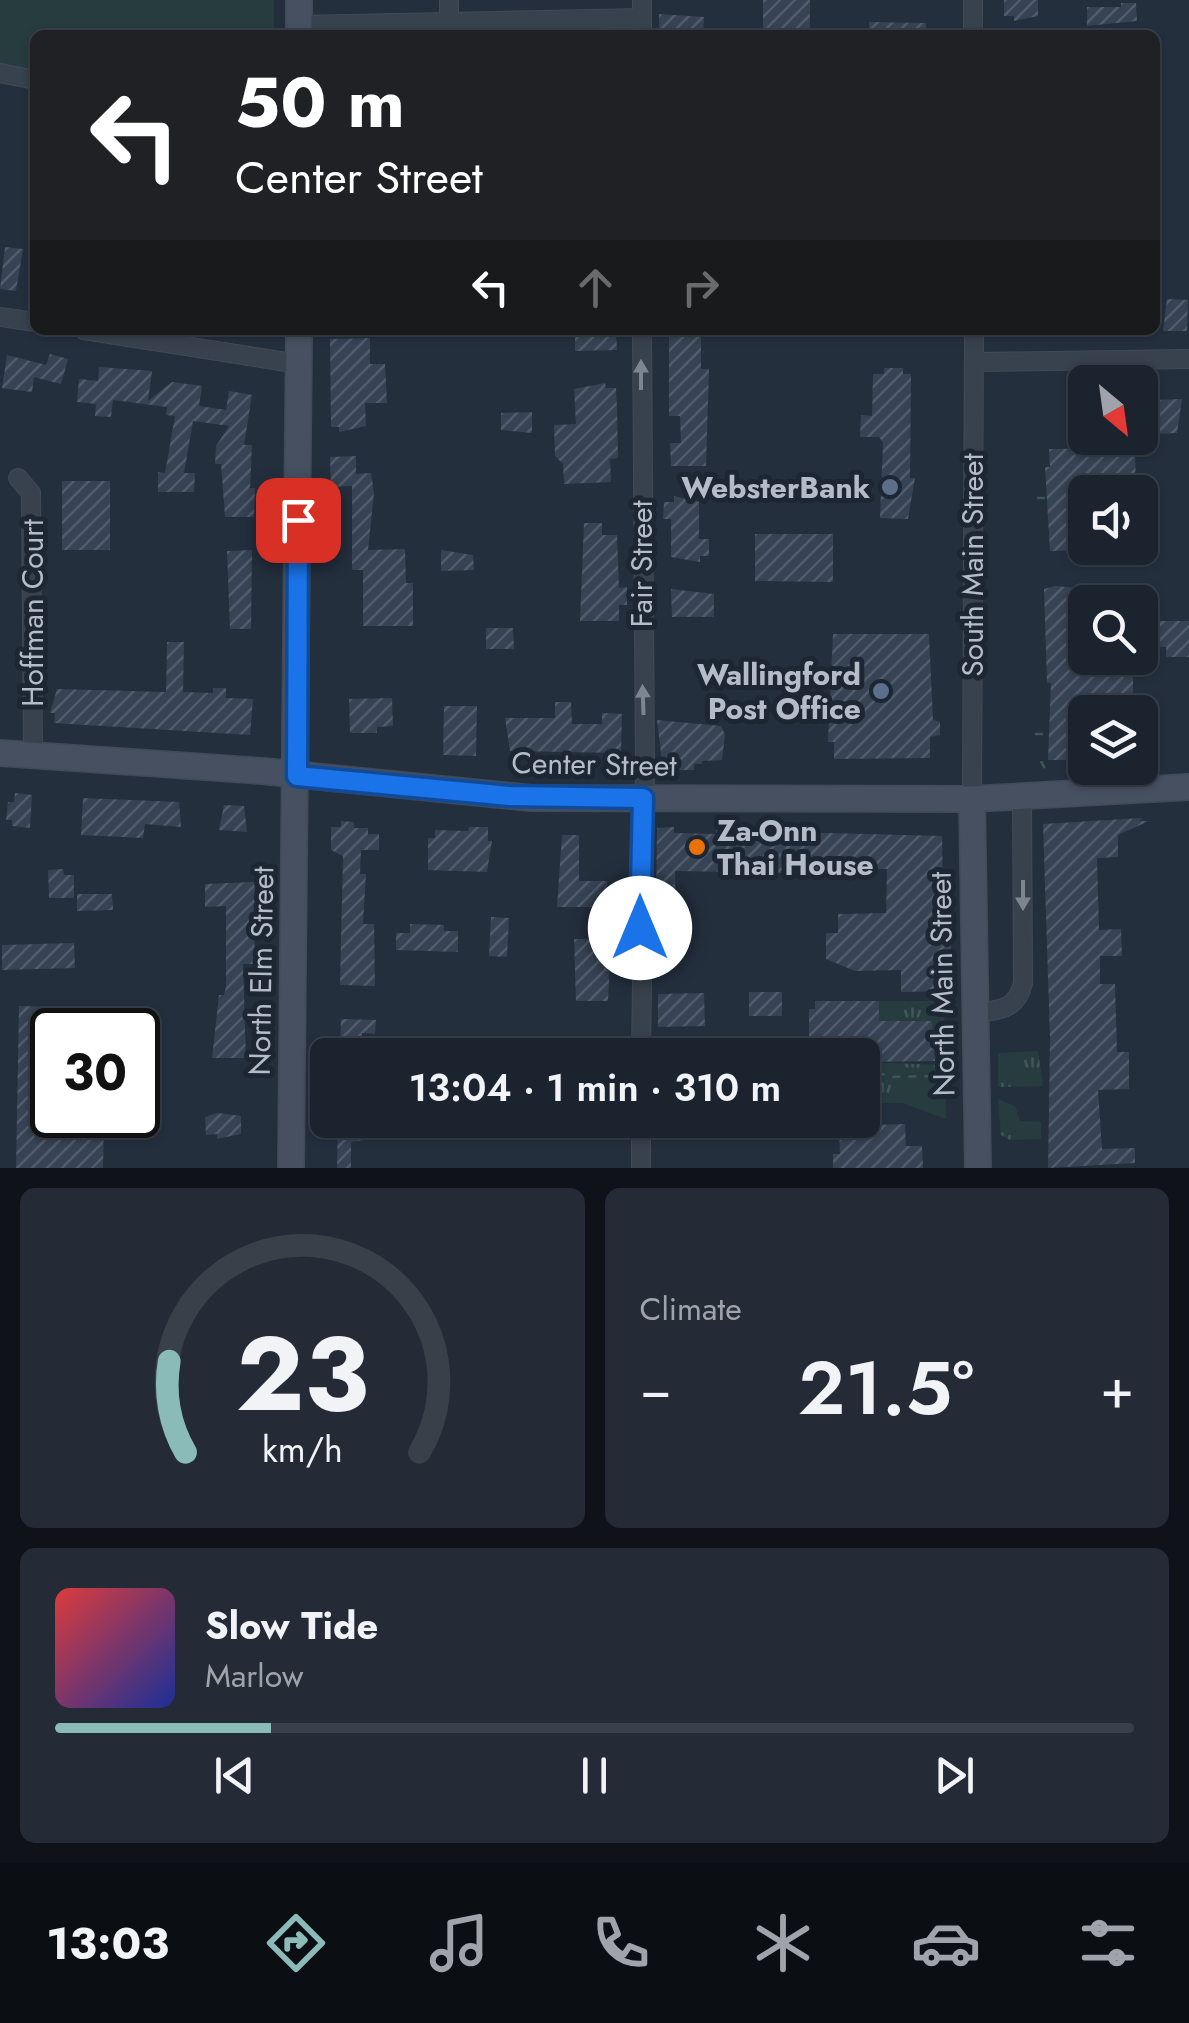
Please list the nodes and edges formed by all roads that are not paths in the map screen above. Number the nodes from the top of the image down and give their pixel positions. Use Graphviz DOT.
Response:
graph roads {
  1 [pos="450,0"];
  2 [pos="973,0"];
  3 [pos="642,18"];
  4 [pos="299,20"];
  5 [pos="449,22"];
  6 [pos="973,30"];
  7 [pos="0,73"];
  8 [pos="30,79"];
  9 [pos="0,316"];
  10 [pos="30,321"];
  11 [pos="116,335"];
  12 [pos="299,335"];
  13 [pos="642,335"];
  14 [pos="974,335"];
  15 [pos="1189,359"];
  16 [pos="974,362"];
  17 [pos="299,364"];
  18 [pos="18,478"];
  19 [pos="0,753"];
  20 [pos="33,753"];
  21 [pos="297,776"];
  22 [pos="1189,787"];
  23 [pos="1022,797"];
  24 [pos="643,798"];
  25 [pos="972,800"];
  26 [pos="975,1013"];
  27 [pos="640,1038"];
  28 [pos="641,1138"];
  29 [pos="290,1168"];
  30 [pos="641,1168"];
  31 [pos="978,1168"];
  1 -- 5 [label="street"];
  2 -- 6 [label="street"];
  3 -- 5 [label="street"];
  4 -- 5 [label="street"];
  7 -- 8 [label="street"];
  9 -- 10 [label="street"];
  11 -- 17 [label="street"];
  12 -- 17 [label="main road, North Elm Street"];
  24 -- 13 [label="street, Fair Street, one-way"];
  14 -- 16 [label="street, South Main Street"];
  15 -- 16 [label="street"];
  16 -- 25 [label="street, South Main Street"];
  17 -- 21 [label="main road, North Elm Street"];
  18 -- 20 [label="street, Hoffman Court"];
  19 -- 20 [label="main road, Center Street"];
  20 -- 21 [label="main road, Center Street"];
  21 -- 24 [label="main road, Center Street"];
  21 -- 29 [label="main road, North Elm Street"];
  22 -- 23 [label="main road, Center Street"];
  23 -- 25 [label="main road, Center Street"];
  23 -- 26 [label="street, one-way"];
  24 -- 25 [label="main road, Center Street"];
  24 -- 27 [label="street, Fair Street"];
  25 -- 26 [label="main road, North Main Street"];
  26 -- 31 [label="main road, North Main Street"];
  28 -- 30 [label="street"];
}
